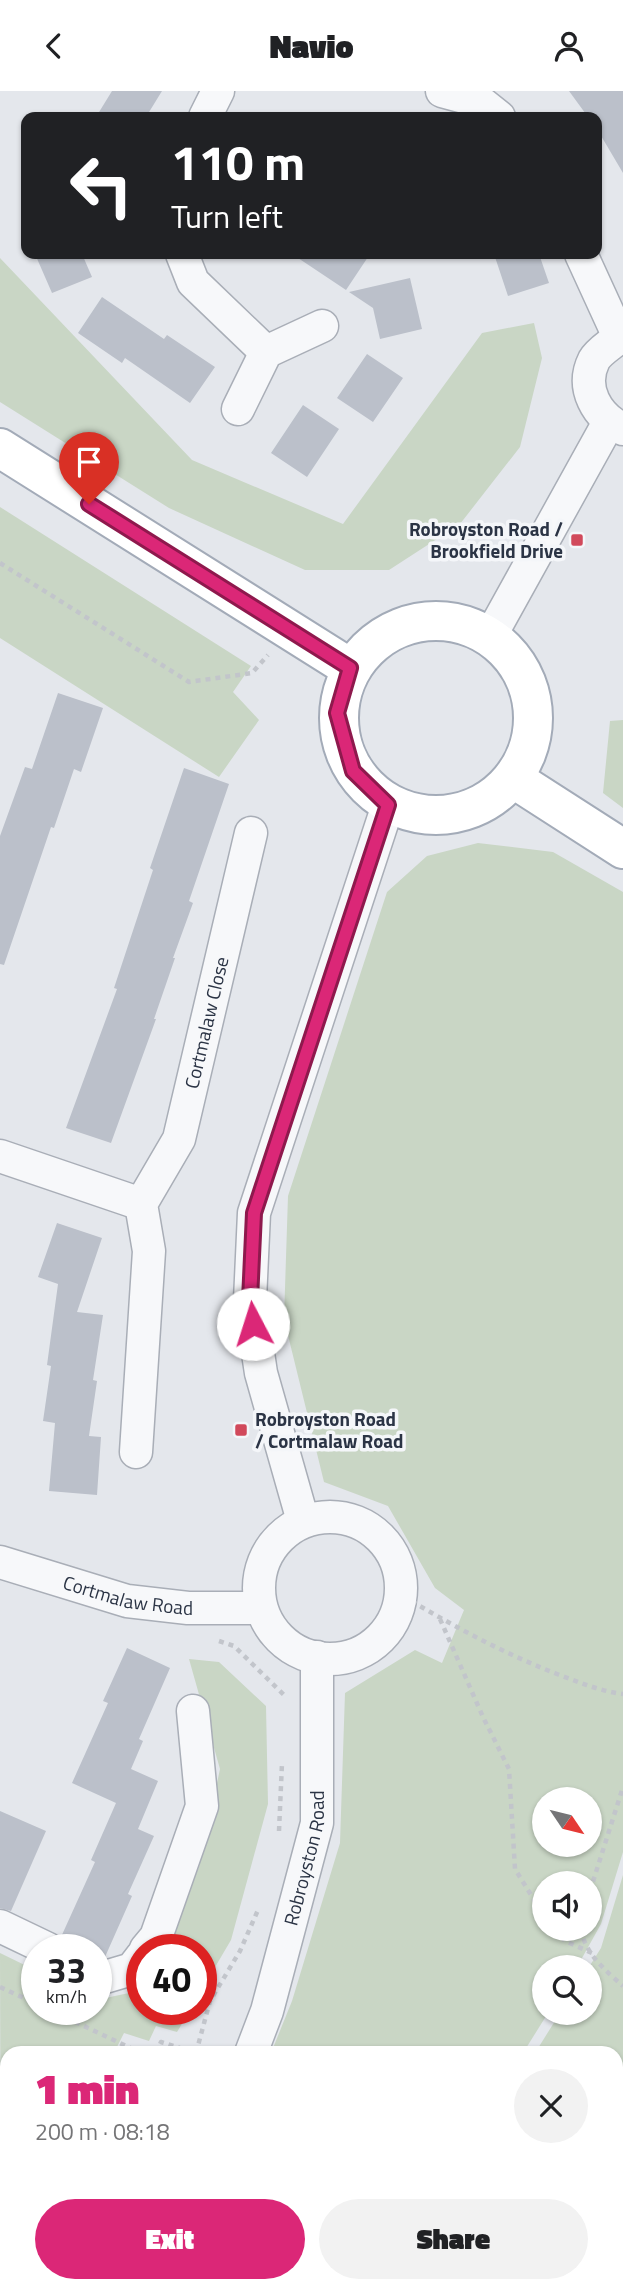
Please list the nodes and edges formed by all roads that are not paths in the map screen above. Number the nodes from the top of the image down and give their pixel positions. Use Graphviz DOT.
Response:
graph roads {
  1 [pos="218,91"];
  2 [pos="442,91"];
  3 [pos="208,112"];
  4 [pos="493,112"];
  5 [pos="184,259"];
  6 [pos="583,259"];
  7 [pos="322,326"];
  8 [pos="621,337"];
  9 [pos="266,352"];
  10 [pos="238,409"];
  11 [pos="616,425"];
  12 [pos="0,448"];
  13 [pos="491,635"];
  14 [pos="350,668"];
  15 [pos="514,779"];
  16 [pos="388,805"];
  17 [pos="251,833"];
  18 [pos="623,849"];
  19 [pos="0,1156"];
  20 [pos="141,1204"];
  21 [pos="136,1452"];
  22 [pos="303,1521"];
  23 [pos="0,1562"];
  24 [pos="261,1608"];
  25 [pos="317,1657"];
  26 [pos="193,1711"];
  27 [pos="0,1926"];
  28 [pos="157,1934"];
  29 [pos="21,1936"];
  30 [pos="254,2046"];
  1 -- 3 [label="street"];
  2 -- 4 [label="street"];
  5 -- 9 [label="street"];
  6 -- 8 [label="street"];
  7 -- 9 [label="street"];
  8 -- 11 [label="street"];
  9 -- 10 [label="street"];
  11 -- 13 [label="street"];
  12 -- 14 [label="main road"];
  13 -- 14 [label="main road"];
  13 -- 15 [label="main road"];
  14 -- 16 [label="main road"];
  15 -- 16 [label="main road"];
  15 -- 18 [label="main road"];
  16 -- 22 [label="street"];
  17 -- 20 [label="street, Cortmalaw Close"];
  19 -- 20 [label="street"];
  20 -- 21 [label="street"];
  22 -- 24 [label="street"];
  22 -- 25 [label="street"];
  23 -- 24 [label="street, Cortmalaw Road"];
  24 -- 25 [label="street"];
  25 -- 30 [label="street, Robroyston Road"];
  26 -- 28 [label="street"];
  27 -- 29 [label="street"];
}
